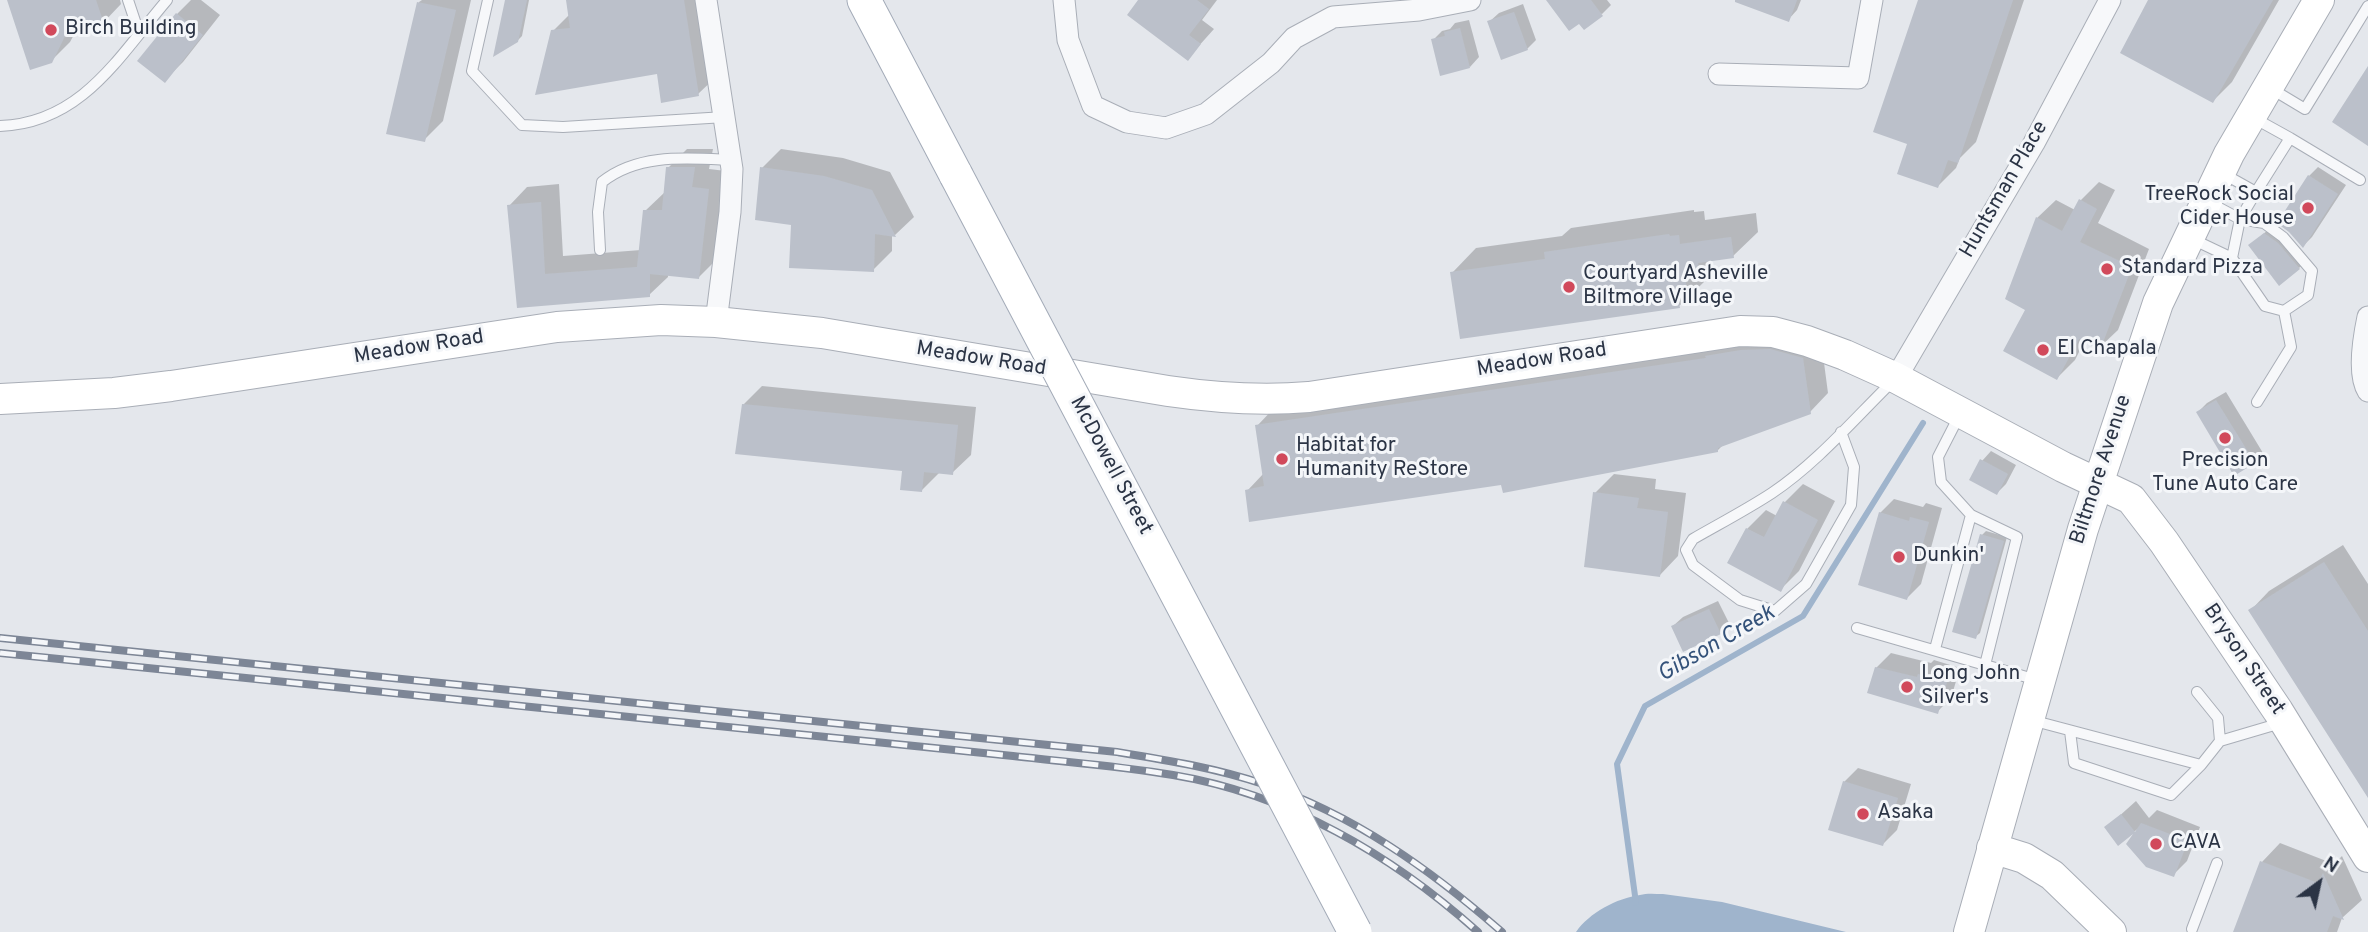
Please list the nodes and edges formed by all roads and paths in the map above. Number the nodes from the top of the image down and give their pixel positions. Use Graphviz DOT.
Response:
graph roads {
  1 [pos="128,0"];
  2 [pos="167,0"];
  3 [pos="488,0"];
  4 [pos="706,0"];
  5 [pos="864,0"];
  6 [pos="1064,0"];
  7 [pos="1470,0"];
  8 [pos="1872,0"];
  9 [pos="2110,0"];
  10 [pos="2319,0"];
  11 [pos="2368,6"];
  12 [pos="139,33"];
  13 [pos="1719,74"];
  14 [pos="2267,86"];
  15 [pos="0,113"];
  16 [pos="2250,116"];
  17 [pos="725,117"];
  18 [pos="2,126"];
  19 [pos="2290,138"];
  20 [pos="731,160"];
  21 [pos="2220,172"];
  22 [pos="2360,180"];
  23 [pos="2256,192"];
  24 [pos="2205,201"];
  25 [pos="2240,219"];
  26 [pos="2188,237"];
  27 [pos="600,250"];
  28 [pos="2232,258"];
  29 [pos="2284,311"];
  30 [pos="2368,317"];
  31 [pos="716,322"];
  32 [pos="1896,378"];
  33 [pos="2368,391"];
  34 [pos="0,399"];
  35 [pos="2257,402"];
  36 [pos="1961,413"];
  37 [pos="1841,432"];
  38 [pos="2096,483"];
  39 [pos="1971,515"];
  40 [pos="1857,628"];
  41 [pos="1935,649"];
  42 [pos="1985,665"];
  43 [pos="2039,681"];
  44 [pos="2197,692"];
  45 [pos="2029,719"];
  46 [pos="2285,722"];
  47 [pos="2070,731"];
  48 [pos="2220,741"];
  49 [pos="2201,765"];
  50 [pos="1992,848"];
  51 [pos="2368,857"];
  52 [pos="2217,863"];
  53 [pos="2191,931"];
  54 [pos="1355,932"];
  55 [pos="1969,932"];
  56 [pos="2111,932"];
  1 -- 12 [label="lane"];
  2 -- 12 [label="lane"];
  3 -- 17 [label="lane"];
  4 -- 17 [label="street"];
  5 -- 54 [label="main road, McDowell Street, bridge"];
  6 -- 7 [label="street"];
  8 -- 13 [label="street"];
  9 -- 32 [label="street, Huntsman Place"];
  10 -- 14 [label="main road, Biltmore Avenue"];
  11 -- 14 [label="lane"];
  12 -- 18 [label="lane"];
  14 -- 16 [label="main road, Biltmore Avenue"];
  15 -- 18 [label="lane"];
  16 -- 19 [label="lane"];
  16 -- 21 [label="main road, Biltmore Avenue"];
  17 -- 20 [label="street"];
  19 -- 22 [label="lane"];
  19 -- 23 [label="lane"];
  20 -- 27 [label="lane"];
  20 -- 31 [label="street"];
  21 -- 23 [label="lane"];
  21 -- 24 [label="main road, Biltmore Avenue"];
  23 -- 25 [label="lane"];
  24 -- 25 [label="lane"];
  24 -- 26 [label="main road, Biltmore Avenue"];
  25 -- 28 [label="lane"];
  25 -- 29 [label="lane"];
  26 -- 28 [label="lane"];
  26 -- 38 [label="main road, Biltmore Avenue"];
  28 -- 29 [label="lane"];
  29 -- 35 [label="lane"];
  30 -- 33 [label="street"];
  31 -- 32 [label="main road, Meadow Road"];
  31 -- 34 [label="main road, Meadow Road"];
  32 -- 36 [label="main road, Meadow Road"];
  32 -- 37 [label="lane"];
  36 -- 38 [label="main road, Meadow Road"];
  36 -- 39 [label="lane"];
  37 -- 37 [label="lane"];
  38 -- 43 [label="main road, Biltmore Avenue"];
  38 -- 46 [label="main road, Bryson Street"];
  39 -- 41 [label="lane"];
  39 -- 42 [label="lane"];
  40 -- 41 [label="lane"];
  41 -- 42 [label="lane"];
  42 -- 43 [label="lane"];
  43 -- 45 [label="main road, Biltmore Avenue"];
  44 -- 48 [label="lane"];
  45 -- 47 [label="lane"];
  45 -- 50 [label="main road, Biltmore Avenue"];
  46 -- 48 [label="lane"];
  46 -- 51 [label="main road, Bryson Street"];
  47 -- 49 [label="lane"];
  47 -- 49 [label="lane"];
  48 -- 49 [label="lane"];
  50 -- 55 [label="main road, Biltmore Avenue"];
  50 -- 56 [label="main road"];
  52 -- 53 [label="lane"];
}
